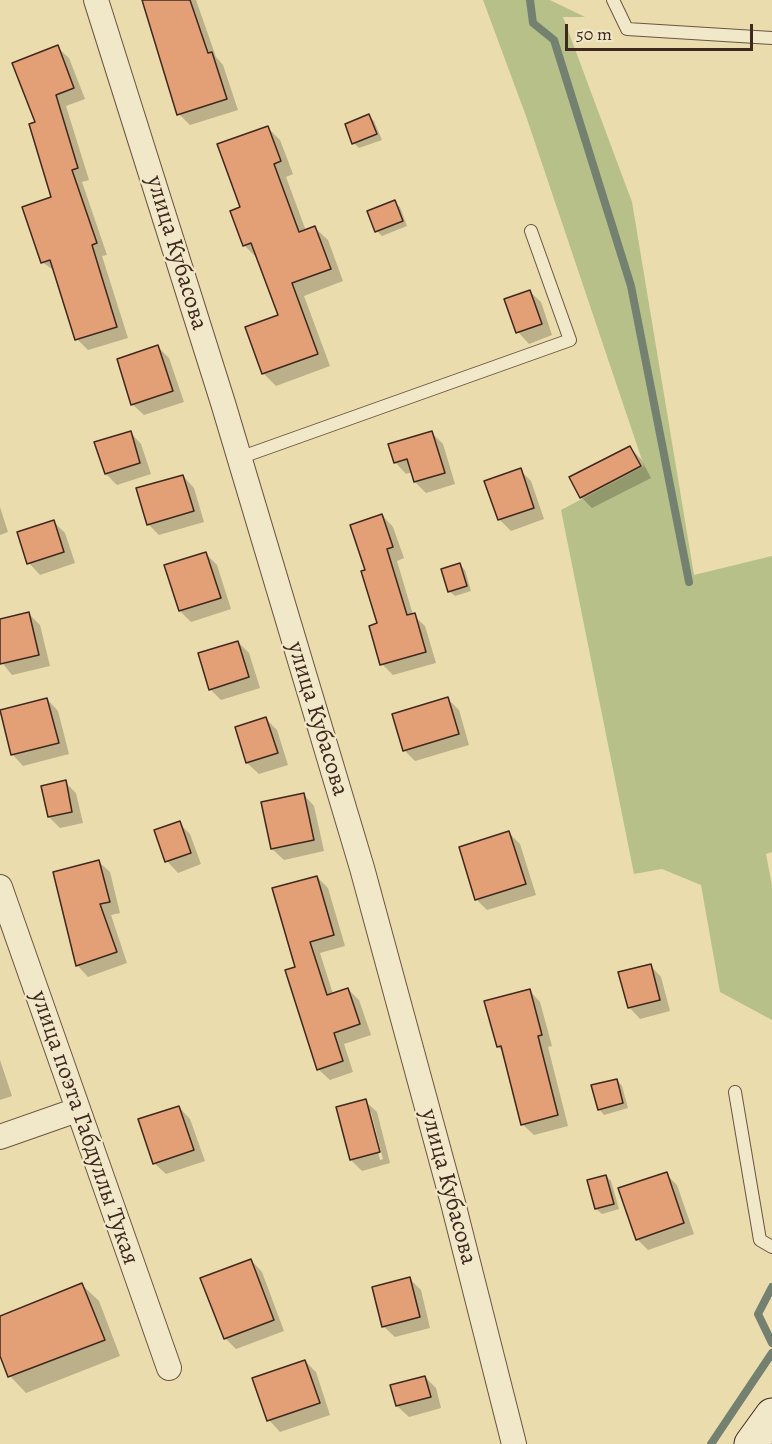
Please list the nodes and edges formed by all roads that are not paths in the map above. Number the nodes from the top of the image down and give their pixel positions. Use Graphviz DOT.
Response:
graph roads {
  1 [pos="96,0"];
  2 [pos="613,0"];
  3 [pos="772,38"];
  4 [pos="531,231"];
  5 [pos="239,458"];
  6 [pos="0,887"];
  7 [pos="735,1092"];
  8 [pos="77,1110"];
  9 [pos="0,1137"];
  10 [pos="772,1246"];
  11 [pos="169,1368"];
  12 [pos="772,1415"];
  13 [pos="514,1444"];
  14 [pos="751,1444"];
  1 -- 5 [label="street, улица Кубасова"];
  2 -- 3 [label="lane"];
  4 -- 5 [label="lane"];
  5 -- 13 [label="street, улица Кубасова"];
  6 -- 8 [label="street, улица поэта Габдуллы Тукая"];
  7 -- 10 [label="lane"];
  8 -- 9 [label="street"];
  8 -- 11 [label="street, улица поэта Габдуллы Тукая"];
  12 -- 14 [label="main road"];
}
